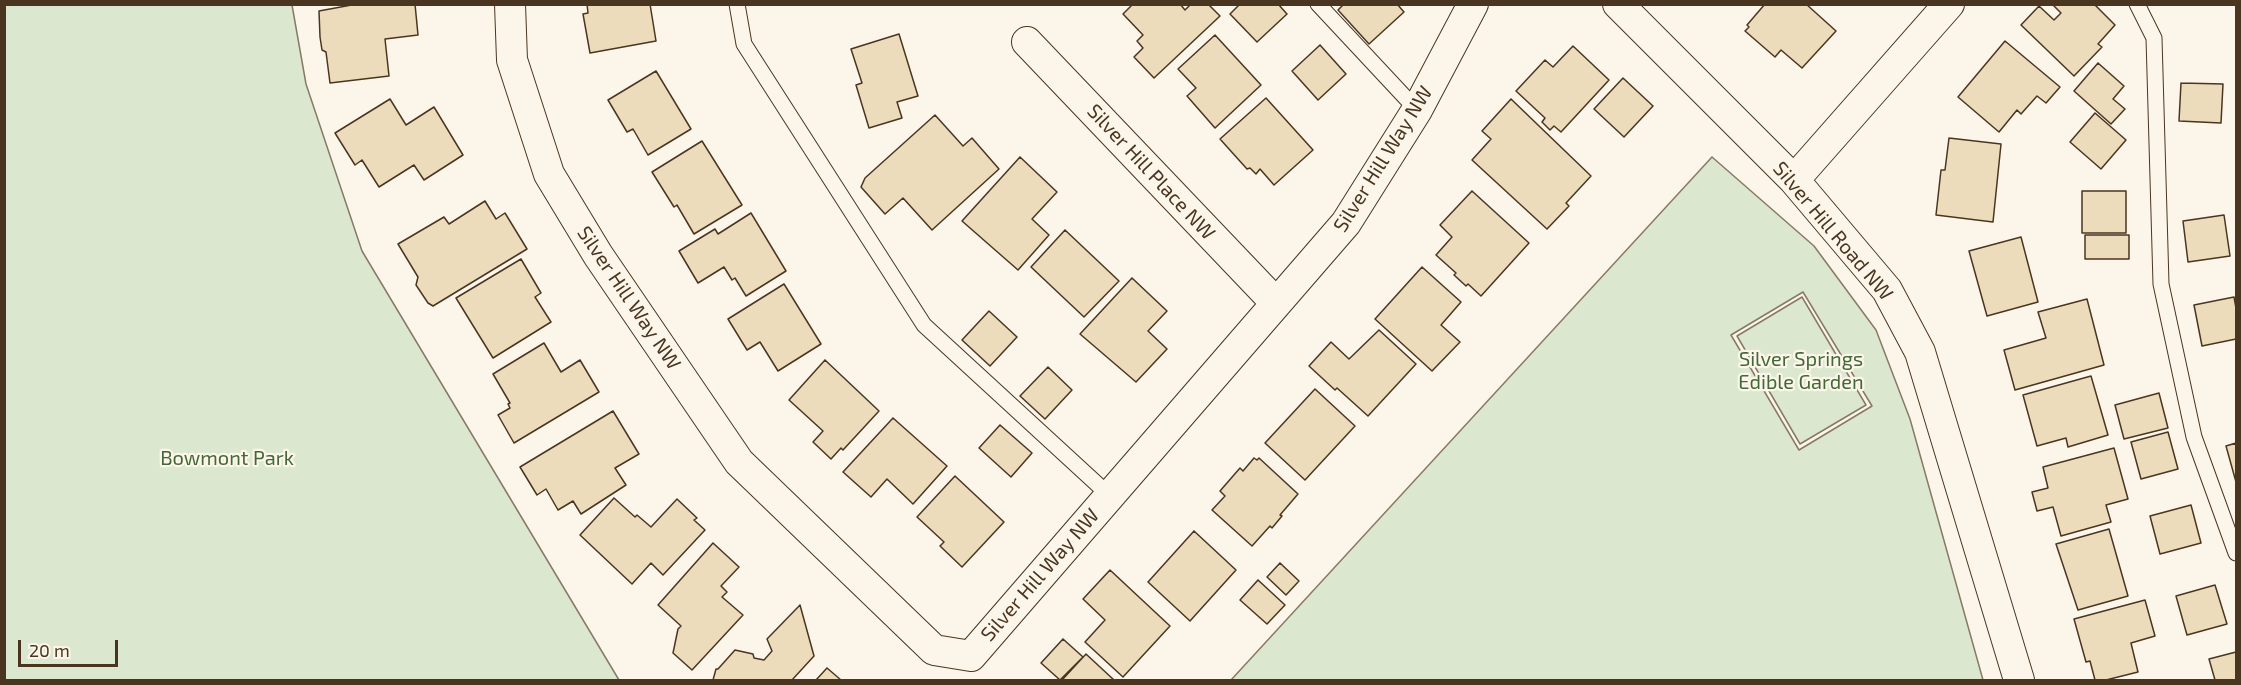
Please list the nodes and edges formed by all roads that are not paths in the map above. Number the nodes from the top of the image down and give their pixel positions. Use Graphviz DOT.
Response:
graph roads {
  1 [pos="510,4"];
  2 [pos="737,4"];
  3 [pos="1318,4"];
  4 [pos="1473,4"];
  5 [pos="1618,4"];
  6 [pos="2137,4"];
  7 [pos="1943,7"];
  8 [pos="1027,42"];
  9 [pos="1417,110"];
  10 [pos="1794,180"];
  11 [pos="1275,302"];
  12 [pos="1109,495"];
  13 [pos="2236,553"];
  14 [pos="2019,681"];
  1 -- 12 [label="street, Silver Hill Way NW"];
  2 -- 12 [label="lane"];
  3 -- 9 [label="lane"];
  4 -- 9 [label="street, Silver Hill Way NW"];
  5 -- 10 [label="street, Silver Hill Road NW"];
  6 -- 13 [label="lane"];
  7 -- 10 [label="street"];
  8 -- 11 [label="street, Silver Hill Place NW"];
  9 -- 11 [label="street, Silver Hill Way NW"];
  10 -- 14 [label="street, Silver Hill Road NW"];
  11 -- 12 [label="street, Silver Hill Way NW"];
}
